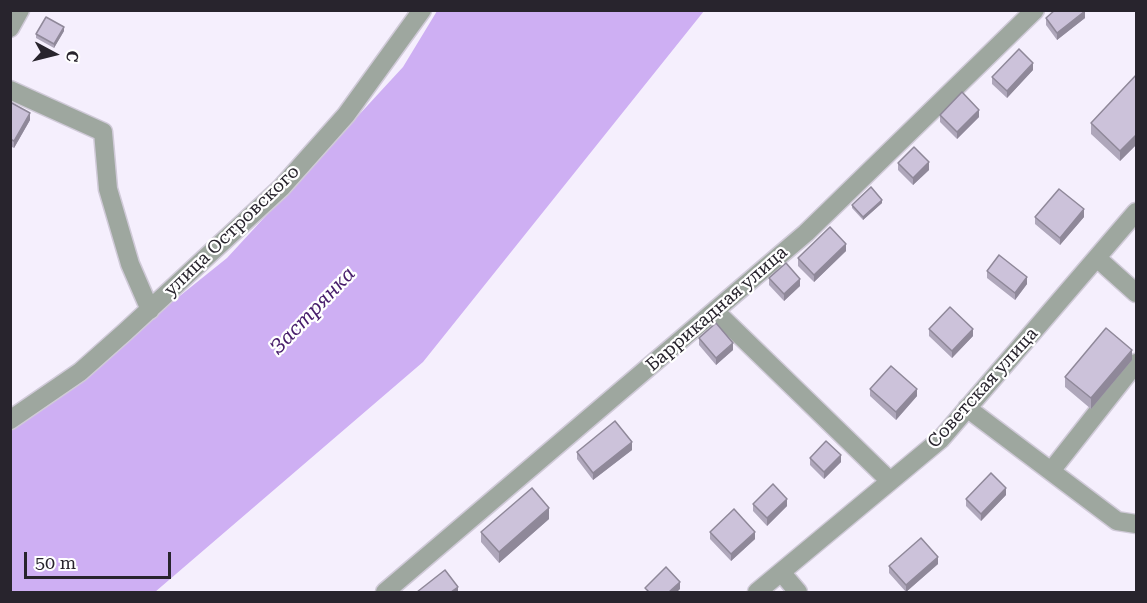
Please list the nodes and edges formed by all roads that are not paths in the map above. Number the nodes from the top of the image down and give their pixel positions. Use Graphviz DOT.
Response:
graph roads {
  1 [pos="20,10"];
  2 [pos="422,10"];
  3 [pos="1035,10"];
  4 [pos="10,28"];
  5 [pos="10,90"];
  6 [pos="1137,212"];
  7 [pos="1097,258"];
  8 [pos="1137,293"];
  9 [pos="150,309"];
  10 [pos="715,310"];
  11 [pos="1137,363"];
  12 [pos="967,408"];
  13 [pos="10,420"];
  14 [pos="1051,471"];
  15 [pos="890,481"];
  16 [pos="1137,524"];
  17 [pos="781,572"];
  18 [pos="386,592"];
  19 [pos="757,592"];
  20 [pos="798,592"];
  1 -- 4 [label="street"];
  2 -- 9 [label="street, улица Островского"];
  3 -- 10 [label="street, Баррикадная улица"];
  5 -- 9 [label="street"];
  6 -- 7 [label="street, Советская улица"];
  7 -- 8 [label="street"];
  7 -- 12 [label="street, Советская улица"];
  9 -- 13 [label="street, улица Островского"];
  10 -- 15 [label="street"];
  10 -- 18 [label="street, Баррикадная улица"];
  11 -- 14 [label="street"];
  12 -- 14 [label="street"];
  12 -- 15 [label="street, Советская улица"];
  14 -- 16 [label="street"];
  15 -- 17 [label="street, Советская улица"];
  17 -- 19 [label="street, Советская улица"];
  17 -- 20 [label="street"];
}
